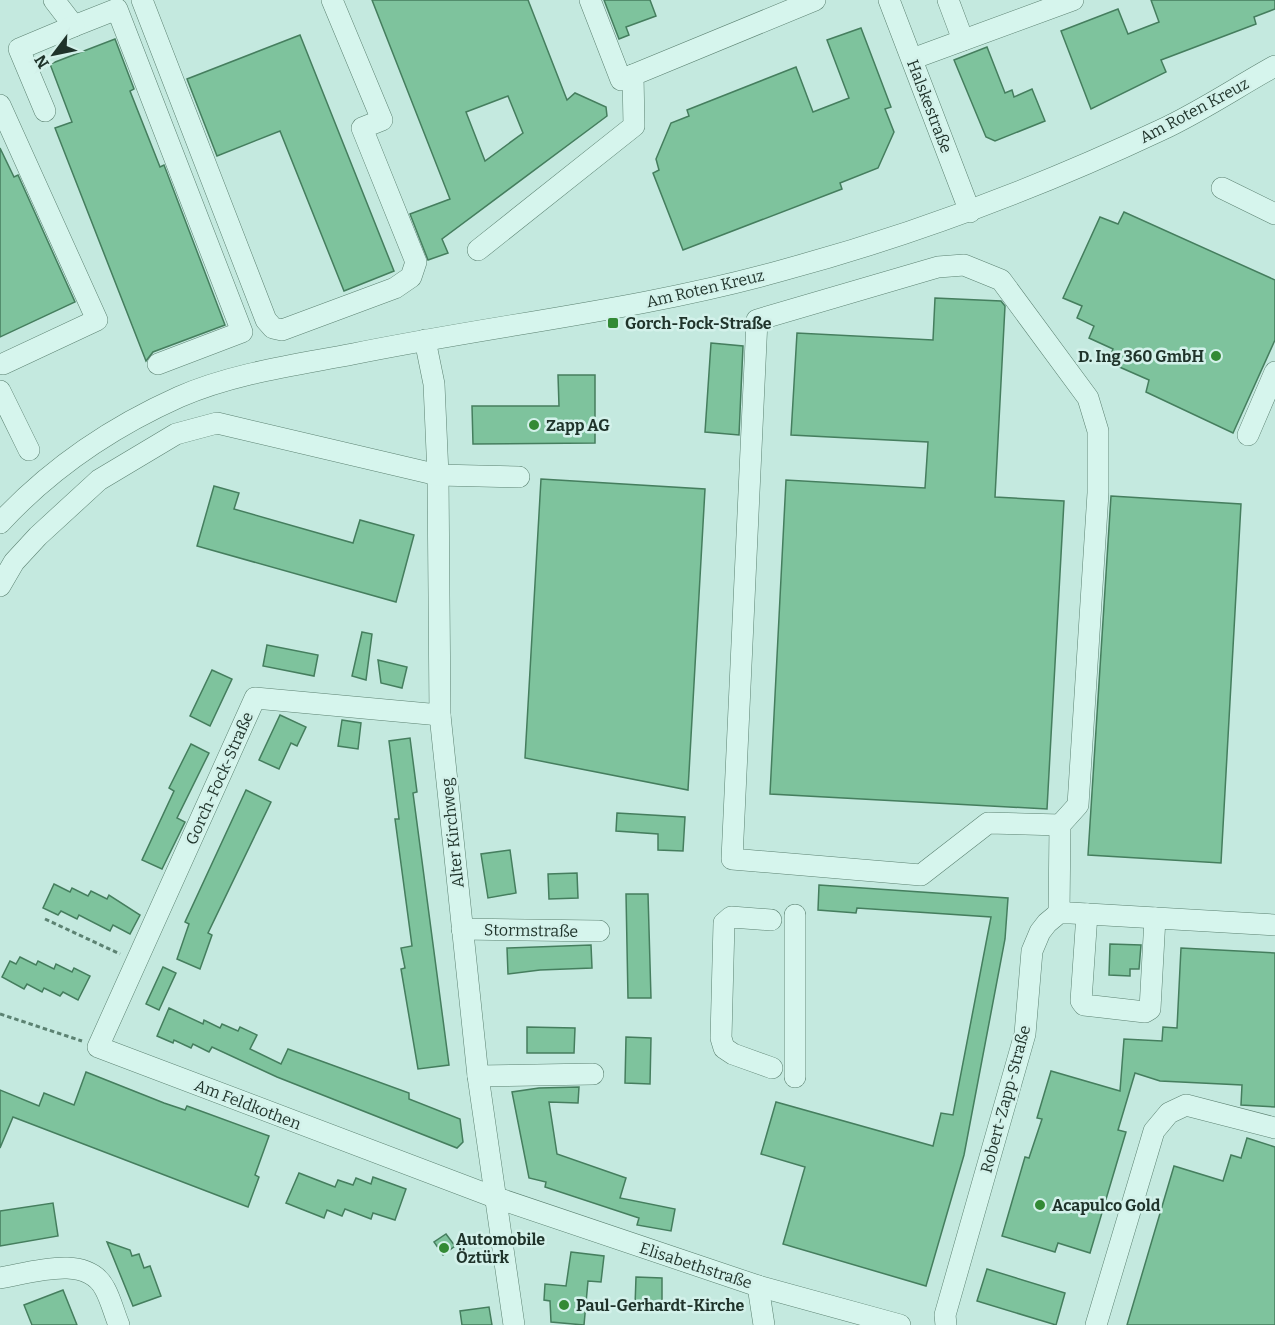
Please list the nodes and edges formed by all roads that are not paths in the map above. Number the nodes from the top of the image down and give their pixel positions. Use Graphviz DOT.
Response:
graph roads {
  1 [pos="54,0"];
  2 [pos="142,0"];
  3 [pos="332,0"];
  4 [pos="590,0"];
  5 [pos="815,0"];
  6 [pos="889,0"];
  7 [pos="948,0"];
  8 [pos="1073,0"];
  9 [pos="74,26"];
  10 [pos="963,40"];
  11 [pos="912,59"];
  12 [pos="1275,66"];
  13 [pos="633,75"];
  14 [pos="0,105"];
  15 [pos="45,111"];
  16 [pos="1222,189"];
  17 [pos="970,212"];
  18 [pos="1275,214"];
  19 [pos="478,250"];
  20 [pos="425,340"];
  21 [pos="3,364"];
  22 [pos="158,364"];
  23 [pos="1275,372"];
  24 [pos="0,391"];
  25 [pos="1248,435"];
  26 [pos="29,450"];
  27 [pos="438,474"];
  28 [pos="519,477"];
  29 [pos="0,523"];
  30 [pos="0,586"];
  31 [pos="440,715"];
  32 [pos="1060,825"];
  33 [pos="1059,913"];
  34 [pos="1087,914"];
  35 [pos="795,915"];
  36 [pos="1155,918"];
  37 [pos="771,921"];
  38 [pos="1275,925"];
  39 [pos="462,929"];
  40 [pos="599,931"];
  41 [pos="98,1047"];
  42 [pos="772,1068"];
  43 [pos="593,1074"];
  44 [pos="478,1076"];
  45 [pos="795,1077"];
  46 [pos="1275,1128"];
  47 [pos="494,1197"];
  48 [pos="0,1278"];
  49 [pos="758,1286"];
  50 [pos="119,1325"];
  51 [pos="514,1325"];
  52 [pos="764,1325"];
  53 [pos="900,1325"];
  54 [pos="946,1325"];
  55 [pos="1096,1325"];
  1 -- 9 [label="street"];
  2 -- 3 [label="street"];
  4 -- 13 [label="street"];
  5 -- 13 [label="street"];
  6 -- 11 [label="street, Halskestraße"];
  7 -- 10 [label="street"];
  8 -- 10 [label="street"];
  9 -- 15 [label="street"];
  9 -- 22 [label="street"];
  10 -- 11 [label="street"];
  11 -- 17 [label="street, Halskestraße"];
  12 -- 17 [label="street, Am Roten Kreuz"];
  13 -- 19 [label="street"];
  14 -- 21 [label="street"];
  16 -- 18 [label="street"];
  17 -- 20 [label="street, Am Roten Kreuz"];
  20 -- 27 [label="street, Alter Kirchweg"];
  20 -- 29 [label="street, Am Roten Kreuz"];
  23 -- 25 [label="street"];
  24 -- 26 [label="street"];
  27 -- 28 [label="street"];
  27 -- 30 [label="street"];
  27 -- 31 [label="street, Alter Kirchweg"];
  31 -- 39 [label="street, Alter Kirchweg"];
  31 -- 41 [label="street, Gorch-Fock-Straße"];
  32 -- 32 [label="street"];
  32 -- 33 [label="street"];
  33 -- 34 [label="street"];
  33 -- 54 [label="street, Robert-Zapp-Straße"];
  34 -- 36 [label="street"];
  34 -- 36 [label="street"];
  35 -- 45 [label="street"];
  36 -- 38 [label="street"];
  37 -- 42 [label="street"];
  39 -- 40 [label="street, Stormstraße"];
  39 -- 44 [label="street, Alter Kirchweg"];
  41 -- 47 [label="street, Am Feldkothen"];
  43 -- 44 [label="street"];
  44 -- 47 [label="street, Alter Kirchweg"];
  46 -- 55 [label="street"];
  47 -- 49 [label="street, Elisabethstraße"];
  47 -- 51 [label="street, Alter Kirchweg"];
  48 -- 50 [label="street"];
  49 -- 52 [label="street"];
  49 -- 53 [label="street, Elisabethstraße"];
}
